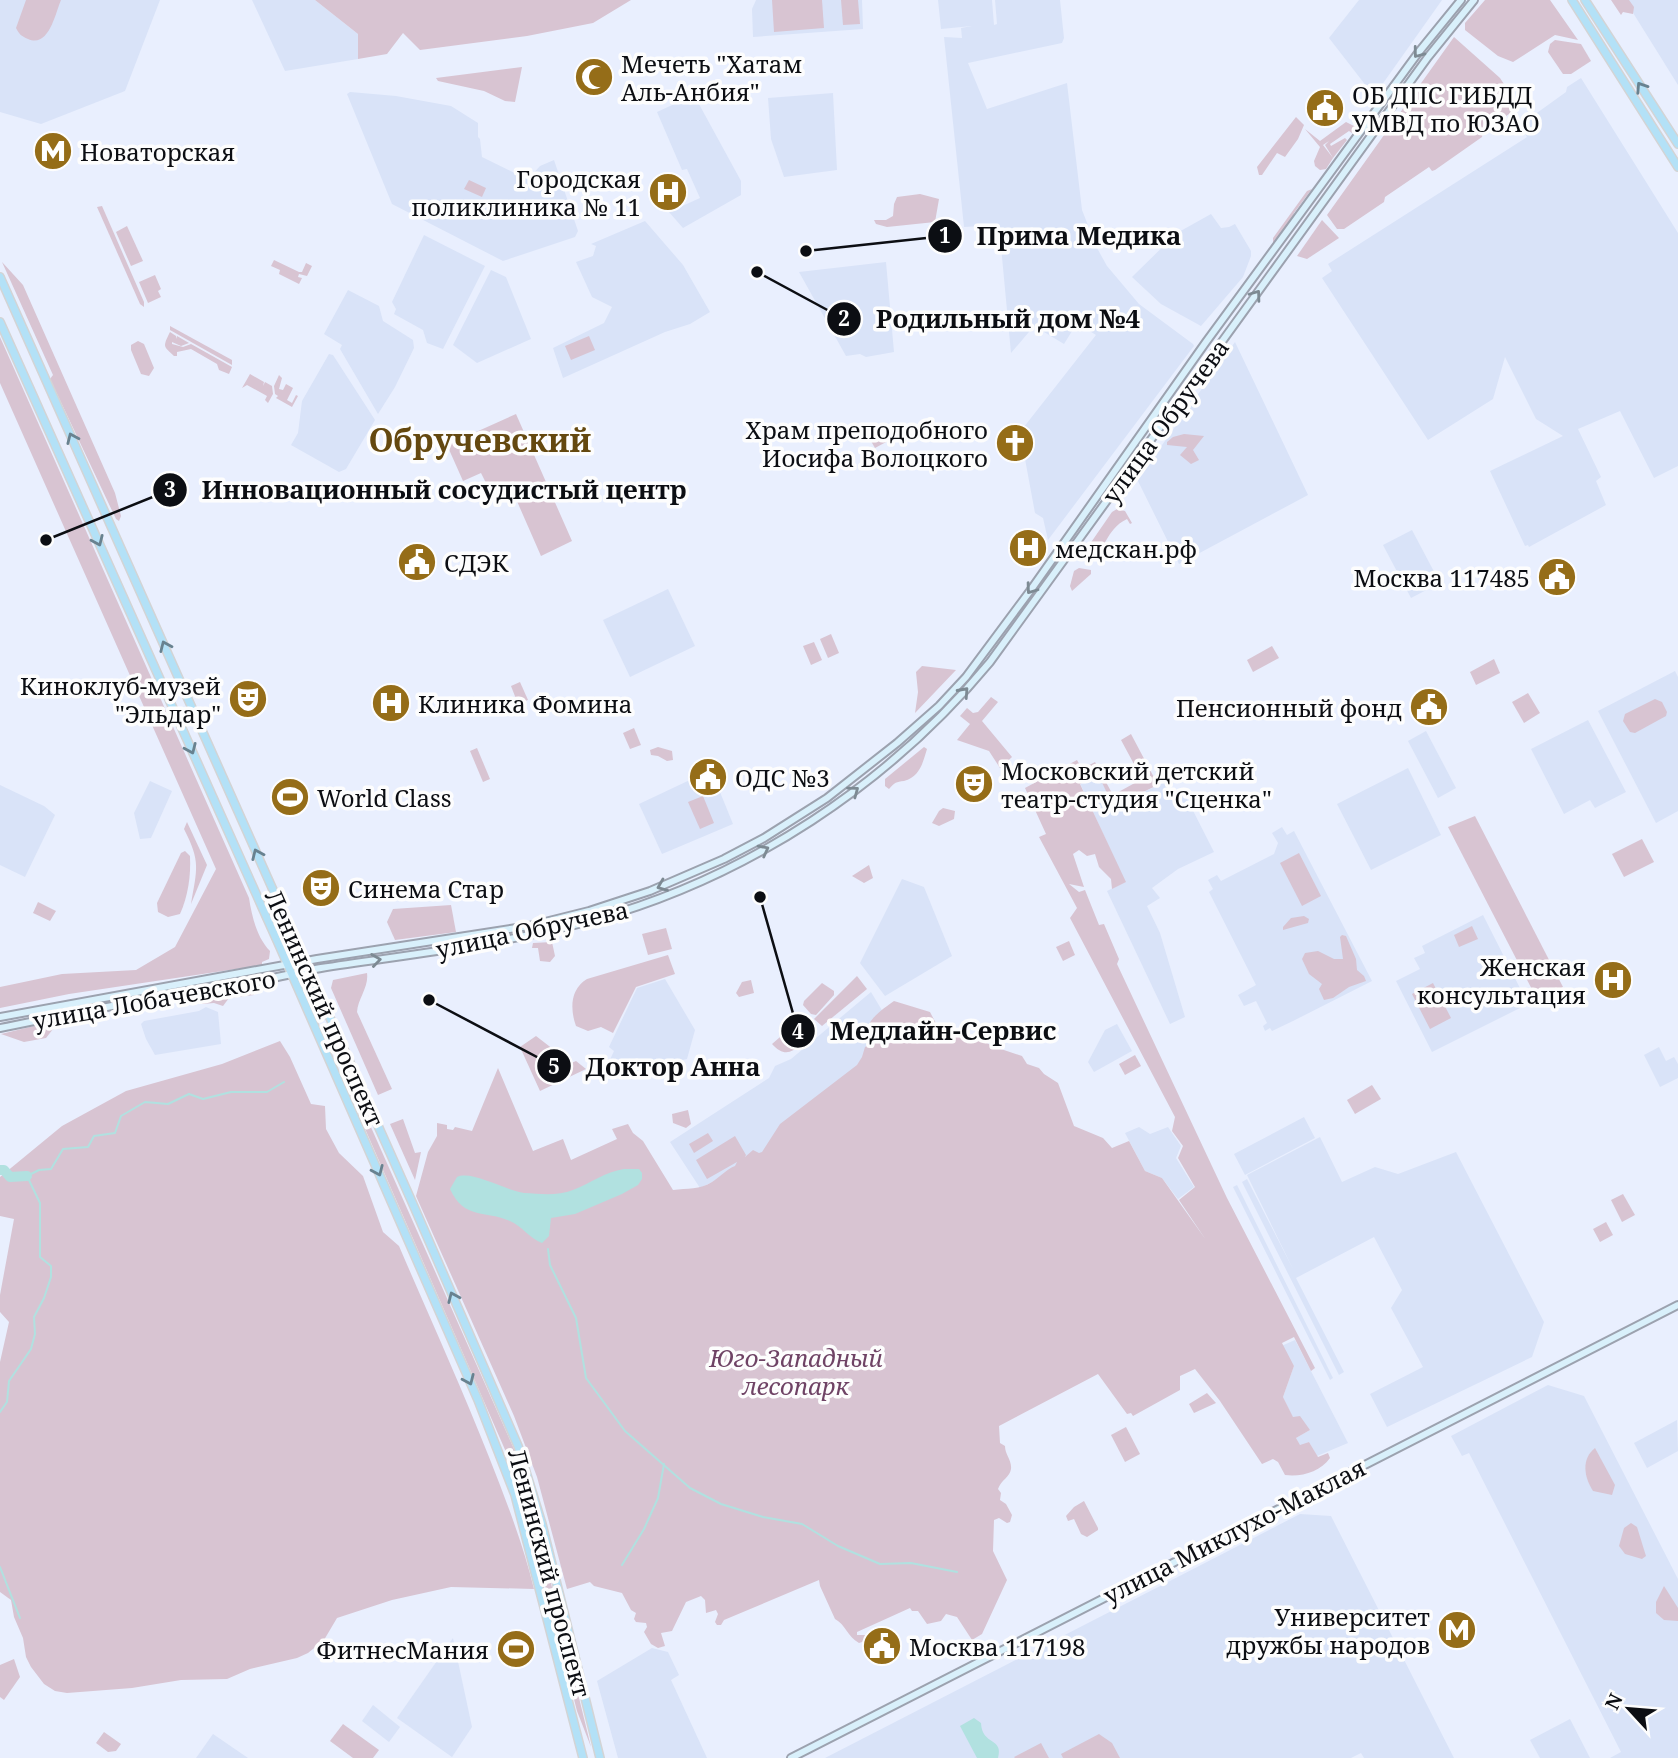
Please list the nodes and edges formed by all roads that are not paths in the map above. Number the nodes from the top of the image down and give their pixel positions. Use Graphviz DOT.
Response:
graph roads {
  1 [pos="1461,0"];
  2 [pos="1474,0"];
  3 [pos="1572,0"];
  4 [pos="1585,0"];
  5 [pos="1678,144"];
  6 [pos="1678,167"];
  7 [pos="0,277"];
  8 [pos="0,322"];
  9 [pos="304,961"];
  10 [pos="288,964"];
  11 [pos="308,971"];
  12 [pos="292,974"];
  13 [pos="0,1017"];
  14 [pos="0,1028"];
  15 [pos="1678,1305"];
  16 [pos="583,1758"];
  17 [pos="600,1758"];
  18 [pos="791,1758"];
  1 -- 9 [label="main road, улица Обручева, one-way"];
  11 -- 2 [label="main road, улица Обручева, one-way"];
  3 -- 6 [label="main road"];
  5 -- 4 [label="main road, one-way"];
  9 -- 7 [label="main road, Ленинский проспект, one-way"];
  8 -- 10 [label="main road, Ленинский проспект, one-way"];
  9 -- 10 [label="main road, улица Лобачевского"];
  9 -- 11 [label="main road, Ленинский проспект"];
  10 -- 12 [label="main road, Ленинский проспект"];
  10 -- 13 [label="main road, улица Лобачевского"];
  11 -- 12 [label="main road, улица Лобачевского"];
  17 -- 11 [label="main road, Ленинский проспект, one-way"];
  12 -- 14 [label="main road, улица Лобачевского"];
  12 -- 16 [label="main road, Ленинский проспект, one-way"];
  15 -- 18 [label="main road, улица Миклухо-Маклая"];
}
